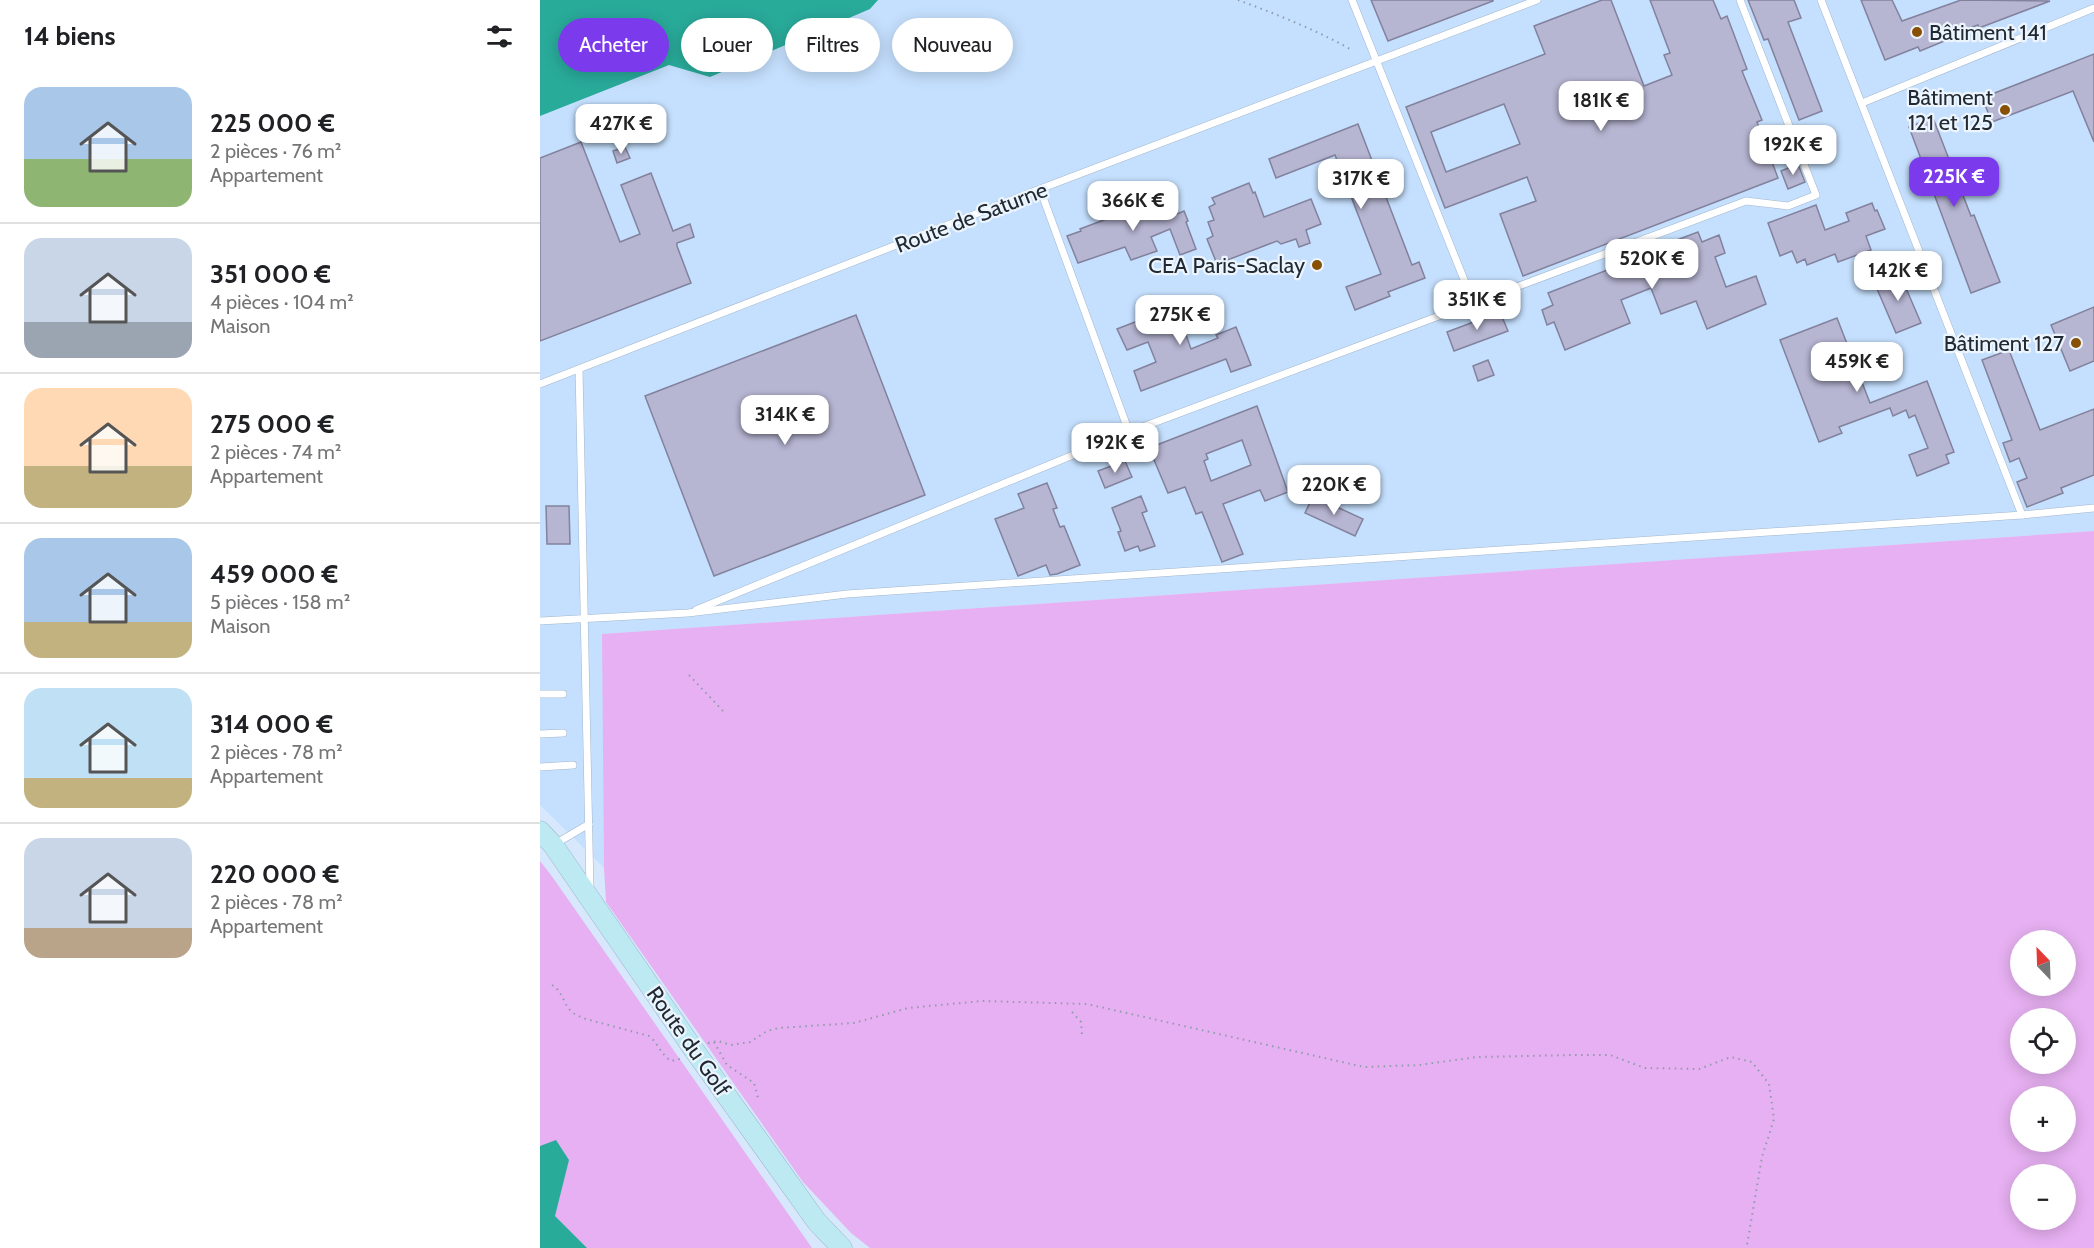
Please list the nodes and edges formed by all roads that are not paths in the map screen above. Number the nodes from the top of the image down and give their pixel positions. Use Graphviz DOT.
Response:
graph roads {
  1 [pos="1352,0"];
  2 [pos="1537,0"];
  3 [pos="1740,0"];
  4 [pos="1821,0"];
  5 [pos="2094,8"];
  6 [pos="1376,61"];
  7 [pos="1862,103"];
  8 [pos="1040,189"];
  9 [pos="1473,302"];
  10 [pos="579,369"];
  11 [pos="540,384"];
  12 [pos="1129,432"];
  13 [pos="2094,507"];
  14 [pos="2022,515"];
  15 [pos="688,613"];
  16 [pos="584,620"];
  17 [pos="540,621"];
  18 [pos="540,694"];
  19 [pos="562,694"];
  20 [pos="563,733"];
  21 [pos="540,734"];
  22 [pos="573,765"];
  23 [pos="540,767"];
  24 [pos="589,824"];
  25 [pos="546,838"];
  26 [pos="589,897"];
  27 [pos="842,1248"];
  1 -- 6 [label="lane"];
  2 -- 6 [label="lane, Route de Saturne"];
  3 -- 9 [label="lane"];
  4 -- 7 [label="lane"];
  5 -- 7 [label="lane"];
  6 -- 8 [label="lane, Route de Saturne"];
  6 -- 9 [label="lane"];
  7 -- 14 [label="lane"];
  8 -- 10 [label="lane, Route de Saturne"];
  8 -- 12 [label="lane"];
  9 -- 12 [label="lane"];
  10 -- 11 [label="lane, Route de Saturne"];
  10 -- 16 [label="lane"];
  12 -- 15 [label="lane"];
  13 -- 14 [label="lane"];
  14 -- 15 [label="lane"];
  15 -- 16 [label="lane"];
  16 -- 17 [label="lane"];
  16 -- 24 [label="lane"];
  18 -- 19 [label="lane"];
  20 -- 21 [label="lane"];
  22 -- 23 [label="lane"];
  24 -- 25 [label="lane"];
  24 -- 26 [label="lane"];
  25 -- 26 [label="street, Route du Golf"];
  26 -- 27 [label="street, Route du Golf"];
}
